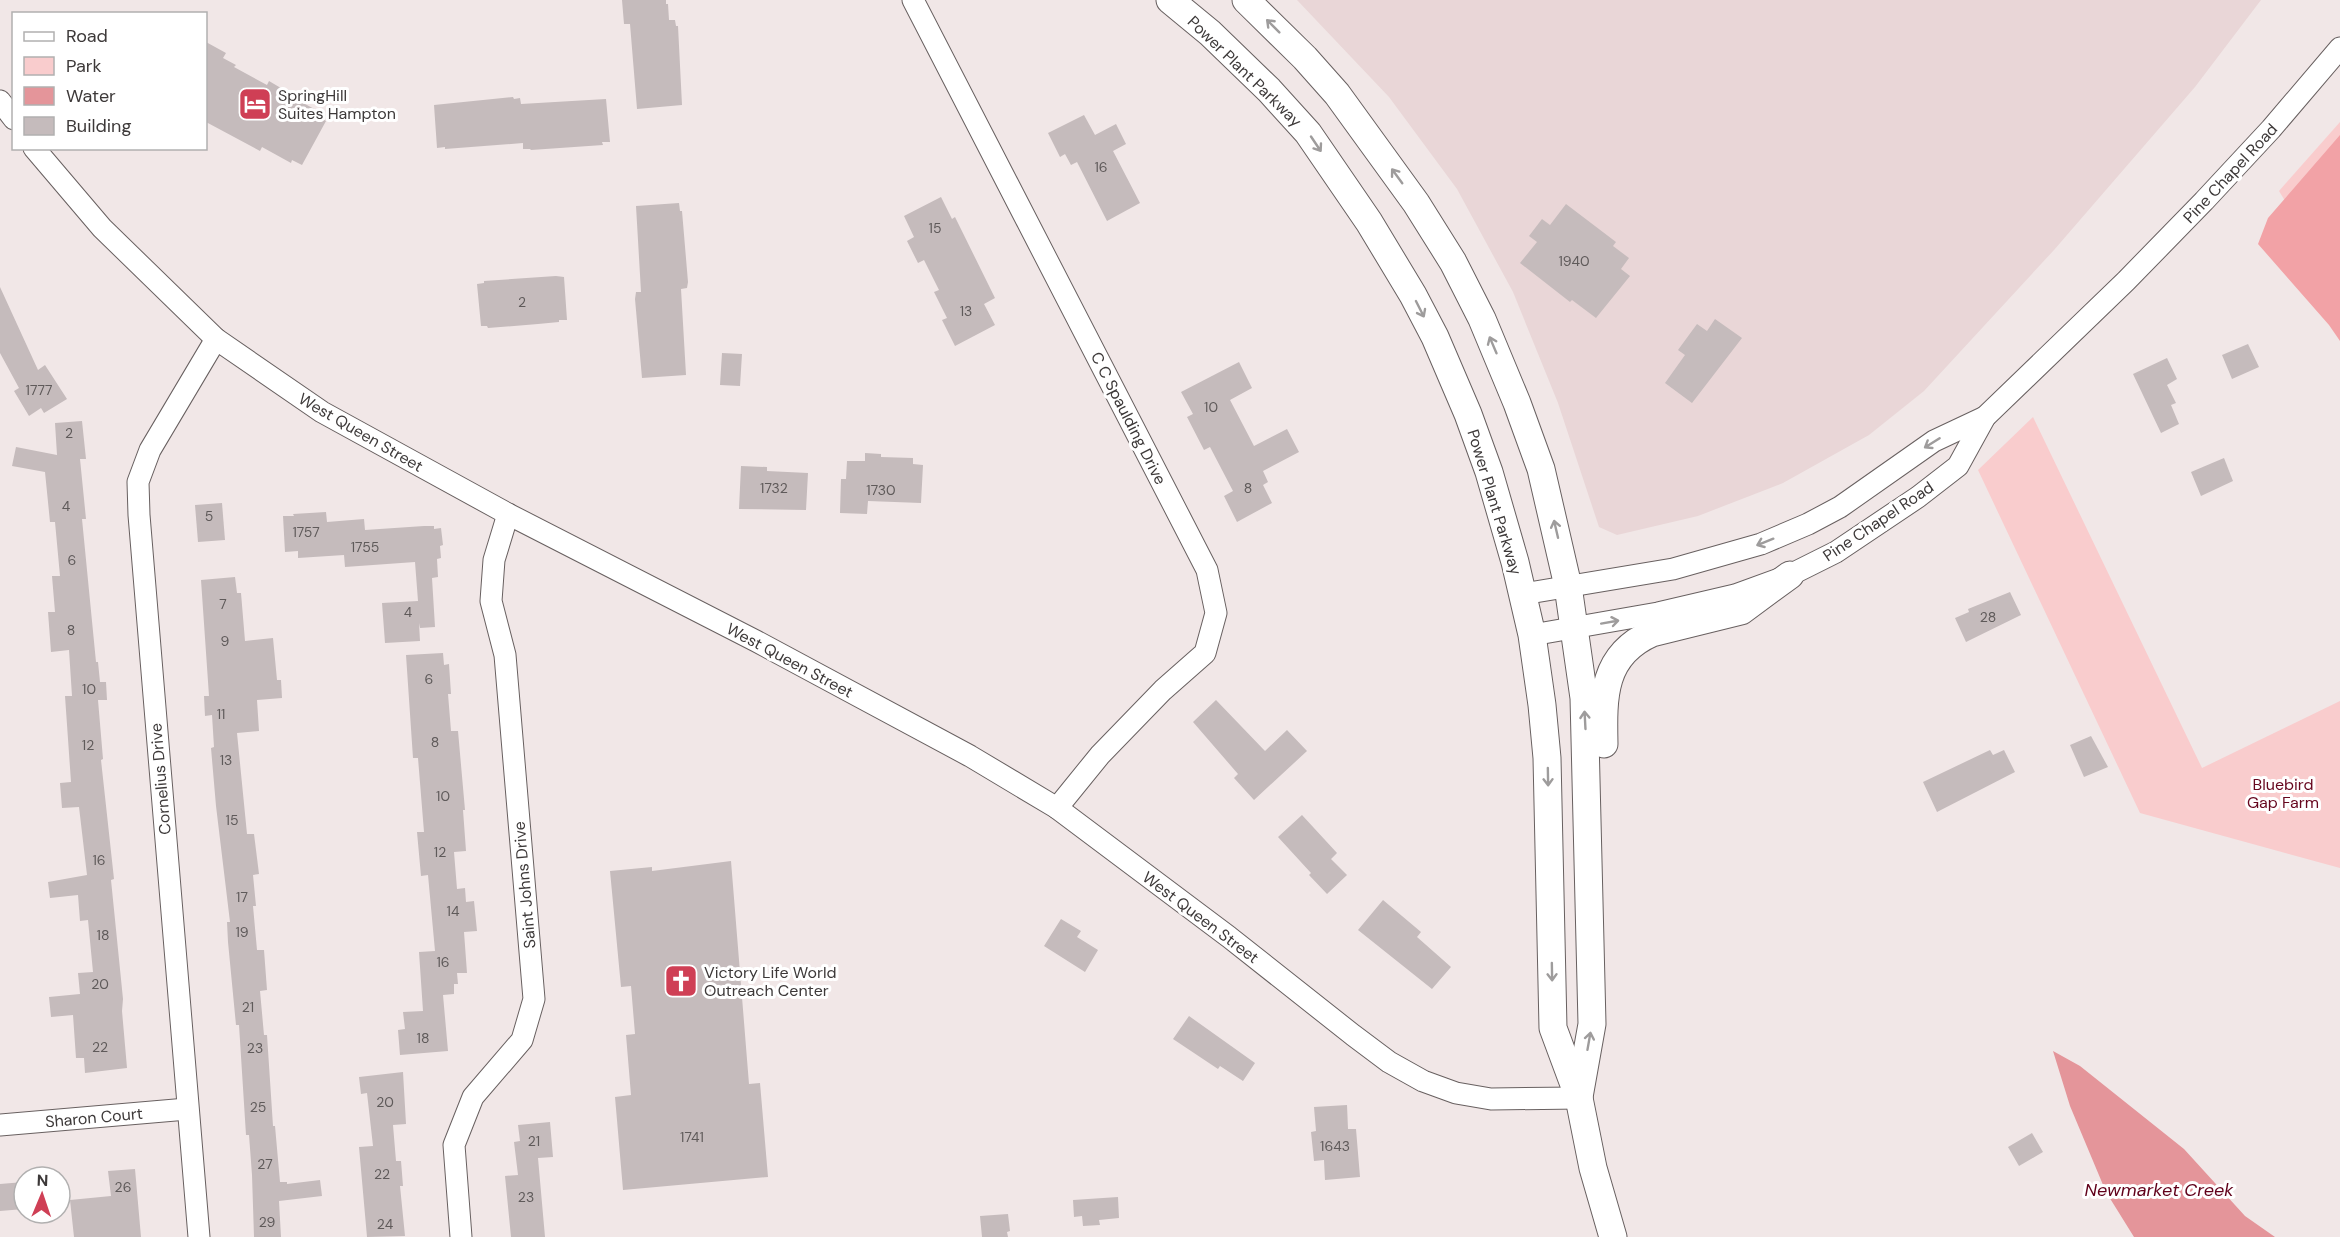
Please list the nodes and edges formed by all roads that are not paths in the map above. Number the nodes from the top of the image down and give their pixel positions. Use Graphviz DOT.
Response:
graph roads {
  1 [pos="913,0"];
  2 [pos="1170,0"];
  3 [pos="1246,0"];
  4 [pos="2340,48"];
  5 [pos="0,101"];
  6 [pos="12,116"];
  7 [pos="36,150"];
  8 [pos="216,339"];
  9 [pos="1985,417"];
  10 [pos="508,514"];
  11 [pos="1790,575"];
  12 [pos="1568,586"];
  13 [pos="1523,594"];
  14 [pos="1575,628"];
  15 [pos="1532,635"];
  16 [pos="1057,808"];
  17 [pos="1589,881"];
  18 [pos="1579,1098"];
  19 [pos="187,1108"];
  20 [pos="0,1125"];
  21 [pos="198,1237"];
  22 [pos="461,1237"];
  23 [pos="1613,1237"];
  1 -- 16 [label="street, C C Spaulding Drive"];
  2 -- 13 [label="main road, Power Plant Parkway, one-way"];
  12 -- 3 [label="main road, Power Plant Parkway, one-way"];
  4 -- 9 [label="street, Pine Chapel Road"];
  5 -- 6 [label="street"];
  7 -- 8 [label="street, West Queen Street"];
  8 -- 10 [label="street, West Queen Street"];
  8 -- 19 [label="street, Cornelius Drive"];
  9 -- 11 [label="street, Pine Chapel Road"];
  9 -- 12 [label="street, Pine Chapel Road, one-way"];
  10 -- 16 [label="street, West Queen Street"];
  10 -- 22 [label="street, Saint Johns Drive"];
  14 -- 11 [label="street, Pine Chapel Road, one-way"];
  11 -- 17 [label="main road"];
  12 -- 13 [label="street, Pine Chapel Road"];
  12 -- 14 [label="main road, Power Plant Parkway"];
  13 -- 15 [label="main road, Power Plant Parkway"];
  14 -- 15 [label="street, Pine Chapel Road"];
  17 -- 14 [label="main road, Power Plant Parkway, one-way"];
  15 -- 18 [label="main road, Power Plant Parkway, one-way"];
  16 -- 18 [label="street, West Queen Street"];
  18 -- 17 [label="main road, Power Plant Parkway, one-way"];
  18 -- 23 [label="main road, Power Plant Parkway"];
  19 -- 20 [label="street, Sharon Court"];
  19 -- 21 [label="street, Cornelius Drive"];
}
